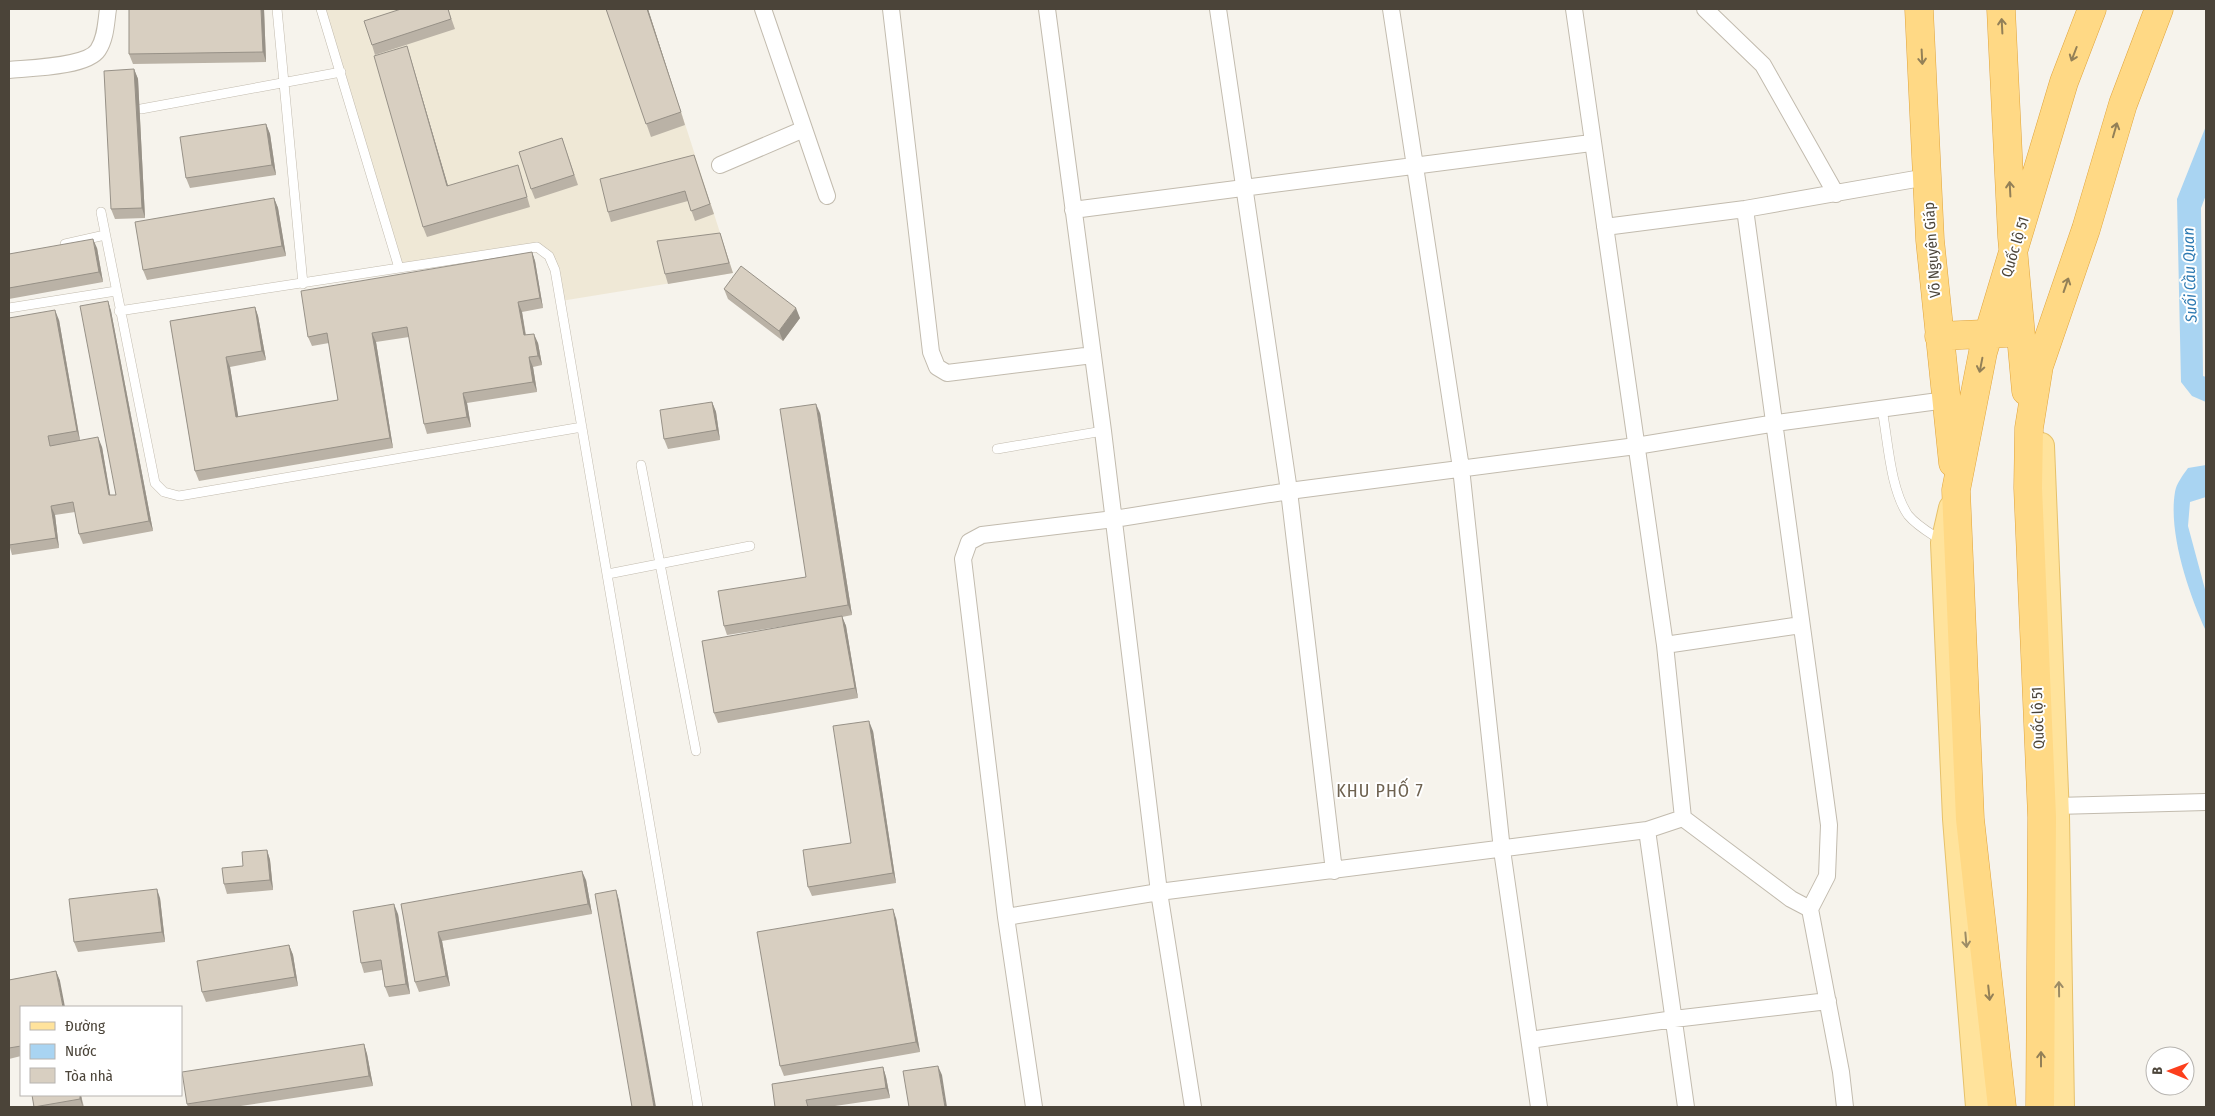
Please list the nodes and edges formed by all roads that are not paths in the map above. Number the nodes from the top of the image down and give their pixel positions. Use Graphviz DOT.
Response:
graph roads {
  1 [pos="108,9"];
  2 [pos="277,9"];
  3 [pos="321,9"];
  4 [pos="763,9"];
  5 [pos="891,9"];
  6 [pos="1047,9"];
  7 [pos="1218,9"];
  8 [pos="1391,9"];
  9 [pos="1574,9"];
  10 [pos="1705,9"];
  11 [pos="1919,9"];
  12 [pos="2001,9"];
  13 [pos="2092,9"];
  14 [pos="2160,9"];
  15 [pos="9,70"];
  16 [pos="341,72"];
  17 [pos="284,84"];
  18 [pos="141,109"];
  19 [pos="804,129"];
  20 [pos="1591,143"];
  21 [pos="720,165"];
  22 [pos="1416,165"];
  23 [pos="1928,177"];
  24 [pos="1246,189"];
  25 [pos="1836,194"];
  26 [pos="827,196"];
  27 [pos="1745,209"];
  28 [pos="1073,210"];
  29 [pos="100,212"];
  30 [pos="1605,227"];
  31 [pos="105,236"];
  32 [pos="57,246"];
  33 [pos="2013,251"];
  34 [pos="399,268"];
  35 [pos="303,284"];
  36 [pos="116,291"];
  37 [pos="9,308"];
  38 [pos="119,311"];
  39 [pos="2050,331"];
  40 [pos="1989,333"];
  41 [pos="2020,333"];
  42 [pos="1939,336"];
  43 [pos="1092,355"];
  44 [pos="1946,400"];
  45 [pos="1882,409"];
  46 [pos="1776,423"];
  47 [pos="582,427"];
  48 [pos="2029,428"];
  49 [pos="1103,431"];
  50 [pos="1636,446"];
  51 [pos="998,449"];
  52 [pos="641,465"];
  53 [pos="2041,467"];
  54 [pos="1460,468"];
  55 [pos="1956,490"];
  56 [pos="1289,491"];
  57 [pos="1114,519"];
  58 [pos="1944,543"];
  59 [pos="750,546"];
  60 [pos="660,564"];
  61 [pos="608,574"];
  62 [pos="1801,624"];
  63 [pos="1665,644"];
  64 [pos="696,751"];
  65 [pos="2206,802"];
  66 [pos="2056,806"];
  67 [pos="1683,818"];
  68 [pos="1647,830"];
  69 [pos="1502,850"];
  70 [pos="1334,871"];
  71 [pos="1159,892"];
  72 [pos="1810,908"];
  73 [pos="1006,917"];
  74 [pos="1828,1001"];
  75 [pos="1674,1019"];
  76 [pos="1530,1040"];
  77 [pos="696,1105"];
  78 [pos="1034,1107"];
  79 [pos="1193,1107"];
  80 [pos="1539,1107"];
  81 [pos="1686,1107"];
  82 [pos="1845,1107"];
  83 [pos="1979,1107"];
  84 [pos="2002,1107"];
  85 [pos="2040,1107"];
  86 [pos="2061,1107"];
  1 -- 15 [label="street"];
  2 -- 17 [label="lane"];
  3 -- 16 [label="lane"];
  4 -- 19 [label="street"];
  5 -- 43 [label="street"];
  6 -- 28 [label="street"];
  7 -- 24 [label="street"];
  8 -- 22 [label="street"];
  9 -- 20 [label="street"];
  10 -- 25 [label="street"];
  11 -- 23 [label="highway, Võ Nguyên Giáp, one-way"];
  33 -- 12 [label="highway, one-way"];
  13 -- 33 [label="highway, Quốc lộ 51, one-way"];
  39 -- 14 [label="highway, Quốc lộ 51, one-way"];
  16 -- 17 [label="lane"];
  16 -- 34 [label="lane"];
  17 -- 18 [label="lane"];
  17 -- 35 [label="lane"];
  19 -- 21 [label="street"];
  19 -- 26 [label="street"];
  20 -- 22 [label="street"];
  20 -- 30 [label="street"];
  22 -- 24 [label="street"];
  22 -- 54 [label="street"];
  23 -- 25 [label="street"];
  23 -- 42 [label="highway, Võ Nguyên Giáp"];
  24 -- 28 [label="street"];
  24 -- 56 [label="street"];
  25 -- 27 [label="street"];
  27 -- 30 [label="street"];
  27 -- 46 [label="street"];
  28 -- 43 [label="street"];
  29 -- 31 [label="lane"];
  30 -- 50 [label="street"];
  31 -- 32 [label="lane"];
  31 -- 36 [label="lane"];
  33 -- 40 [label="highway, Quốc lộ 51"];
  33 -- 41 [label="highway"];
  34 -- 35 [label="lane"];
  34 -- 47 [label="lane"];
  35 -- 38 [label="lane"];
  36 -- 37 [label="lane"];
  36 -- 38 [label="lane"];
  38 -- 47 [label="lane"];
  39 -- 48 [label="highway, Quốc lộ 51"];
  39 -- 53 [label="main road, Quốc lộ 51"];
  40 -- 41 [label="highway"];
  40 -- 42 [label="highway"];
  40 -- 55 [label="highway, Quốc lộ 51, one-way"];
  41 -- 48 [label="highway"];
  42 -- 44 [label="highway, Võ Nguyên Giáp"];
  43 -- 49 [label="street"];
  44 -- 45 [label="street"];
  44 -- 55 [label="highway, Võ Nguyên Giáp"];
  45 -- 46 [label="street"];
  45 -- 58 [label="lane"];
  46 -- 50 [label="street"];
  46 -- 62 [label="street"];
  47 -- 61 [label="lane"];
  48 -- 53 [label="highway"];
  85 -- 48 [label="highway, Quốc lộ 51, one-way"];
  49 -- 51 [label="lane"];
  49 -- 57 [label="street"];
  50 -- 54 [label="street"];
  50 -- 63 [label="street"];
  52 -- 60 [label="lane"];
  53 -- 66 [label="main road, Quốc lộ 51"];
  54 -- 56 [label="street"];
  54 -- 69 [label="street"];
  55 -- 58 [label="main road, Quốc lộ 51"];
  55 -- 84 [label="highway, Quốc lộ 51, one-way"];
  56 -- 57 [label="street"];
  56 -- 70 [label="street"];
  57 -- 71 [label="street"];
  57 -- 73 [label="street"];
  58 -- 83 [label="main road, Quốc lộ 51, one-way"];
  59 -- 60 [label="lane"];
  60 -- 61 [label="lane"];
  60 -- 64 [label="lane"];
  61 -- 77 [label="lane"];
  62 -- 63 [label="street"];
  62 -- 72 [label="street"];
  63 -- 67 [label="street"];
  65 -- 66 [label="street"];
  86 -- 66 [label="main road, Quốc lộ 51, one-way"];
  67 -- 68 [label="street"];
  67 -- 72 [label="street"];
  68 -- 69 [label="street"];
  68 -- 75 [label="street"];
  69 -- 70 [label="street"];
  69 -- 76 [label="street"];
  70 -- 71 [label="street"];
  71 -- 73 [label="street"];
  71 -- 79 [label="street"];
  72 -- 74 [label="street"];
  73 -- 78 [label="street"];
  74 -- 75 [label="street"];
  74 -- 82 [label="street"];
  75 -- 76 [label="street"];
  75 -- 81 [label="street"];
  76 -- 80 [label="street"];
}
